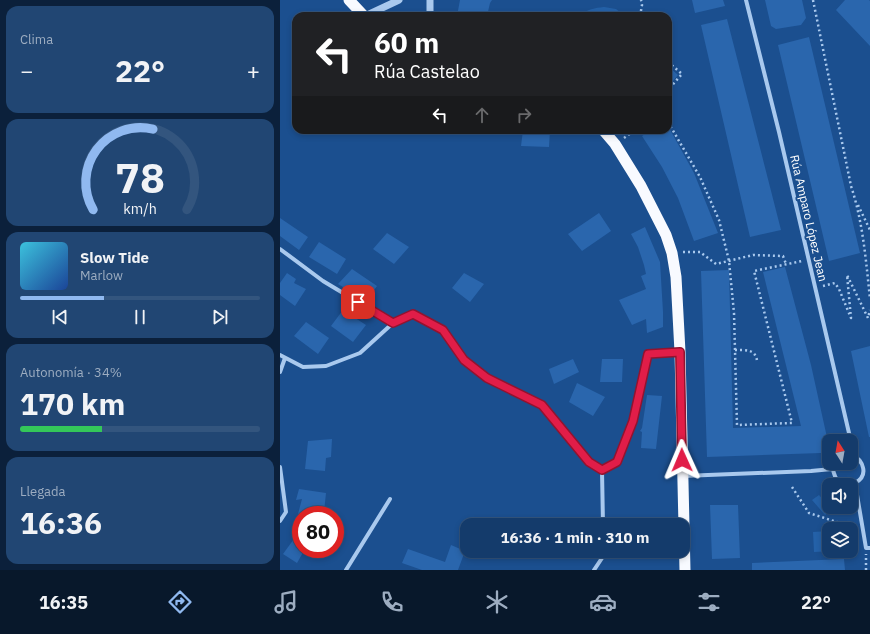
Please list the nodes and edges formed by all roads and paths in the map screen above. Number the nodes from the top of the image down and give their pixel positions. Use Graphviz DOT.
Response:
graph roads {
  1 [pos="349,0"];
  2 [pos="399,0"];
  3 [pos="430,0"];
  4 [pos="641,0"];
  5 [pos="746,0"];
  6 [pos="813,0"];
  7 [pos="361,12"];
  8 [pos="374,12"];
  9 [pos="430,12"];
  10 [pos="641,12"];
  11 [pos="672,65"];
  12 [pos="672,85"];
  13 [pos="672,129"];
  14 [pos="606,134"];
  15 [pos="856,202"];
  16 [pos="870,230"];
  17 [pos="280,249"];
  18 [pos="672,253"];
  19 [pos="808,260"];
  20 [pos="729,261"];
  21 [pos="786,264"];
  22 [pos="815,288"];
  23 [pos="870,299"];
  24 [pos="870,310"];
  25 [pos="393,323"];
  26 [pos="735,350"];
  27 [pos="680,352"];
  28 [pos="280,355"];
  29 [pos="286,358"];
  30 [pos="757,361"];
  31 [pos="280,372"];
  32 [pos="849,434"];
  33 [pos="858,458"];
  34 [pos="280,467"];
  35 [pos="602,470"];
  36 [pos="822,470"];
  37 [pos="682,476"];
  38 [pos="858,481"];
  39 [pos="792,487"];
  40 [pos="858,498"];
  41 [pos="390,499"];
  42 [pos="603,518"];
  43 [pos="280,521"];
  44 [pos="863,523"];
  45 [pos="868,548"];
  46 [pos="602,558"];
  47 [pos="346,570"];
  48 [pos="594,570"];
  49 [pos="685,570"];
  50 [pos="866,570"];
  1 -- 7 [label="highway"];
  2 -- 8 [label="street"];
  3 -- 9 [label="street"];
  4 -- 10 [label="path"];
  5 -- 19 [label="street, Rúa Amparo López Jean"];
  6 -- 15 [label="path"];
  11 -- 12 [label="path"];
  13 -- 20 [label="path"];
  14 -- 18 [label="highway"];
  15 -- 16 [label="path"];
  15 -- 23 [label="path"];
  17 -- 25 [label="street"];
  18 -- 20 [label="path"];
  18 -- 27 [label="highway"];
  19 -- 21 [label="path"];
  19 -- 22 [label="street, Rúa Amparo López Jean"];
  20 -- 21 [label="path"];
  20 -- 26 [label="path"];
  21 -- 26 [label="path"];
  22 -- 24 [label="path"];
  22 -- 32 [label="street, Rúa Amparo López Jean"];
  25 -- 29 [label="street"];
  25 -- 35 [label="street"];
  26 -- 30 [label="path"];
  27 -- 35 [label="street"];
  27 -- 37 [label="highway"];
  28 -- 29 [label="street"];
  29 -- 31 [label="street"];
  33 -- 38 [label="street"];
  34 -- 43 [label="street"];
  35 -- 42 [label="street"];
  36 -- 37 [label="street"];
  37 -- 49 [label="highway"];
  39 -- 44 [label="path"];
  40 -- 44 [label="street"];
  41 -- 47 [label="street"];
  44 -- 45 [label="street"];
  45 -- 50 [label="path"];
  46 -- 48 [label="street"];
}
